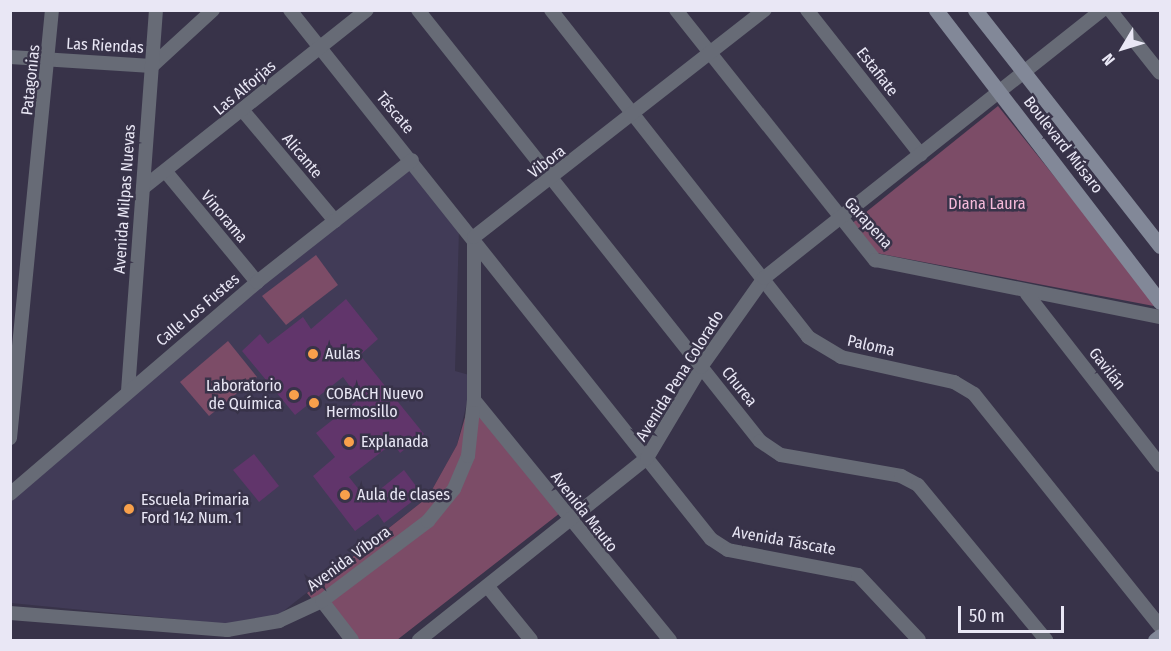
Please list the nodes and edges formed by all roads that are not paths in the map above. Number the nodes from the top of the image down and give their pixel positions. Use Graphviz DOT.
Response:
graph roads {
  1 [pos="52,10"];
  2 [pos="156,10"];
  3 [pos="213,10"];
  4 [pos="290,10"];
  5 [pos="367,10"];
  6 [pos="418,10"];
  7 [pos="551,10"];
  8 [pos="676,10"];
  9 [pos="765,10"];
  10 [pos="807,10"];
  11 [pos="936,10"];
  12 [pos="975,10"];
  13 [pos="1102,10"];
  14 [pos="1110,10"];
  15 [pos="318,47"];
  16 [pos="711,53"];
  17 [pos="10,57"];
  18 [pos="51,60"];
  19 [pos="152,66"];
  20 [pos="1023,72"];
  21 [pos="1161,73"];
  22 [pos="998,91"];
  23 [pos="244,112"];
  24 [pos="634,113"];
  25 [pos="921,155"];
  26 [pos="412,160"];
  27 [pos="166,172"];
  28 [pos="554,178"];
  29 [pos="143,188"];
  30 [pos="840,218"];
  31 [pos="335,221"];
  32 [pos="474,237"];
  33 [pos="1161,246"];
  34 [pos="764,278"];
  35 [pos="256,282"];
  36 [pos="17,289"];
  37 [pos="1027,294"];
  38 [pos="1161,302"];
  39 [pos="1161,317"];
  40 [pos="701,367"];
  41 [pos="128,391"];
  42 [pos="474,400"];
  43 [pos="10,438"];
  44 [pos="647,458"];
  45 [pos="1161,465"];
  46 [pos="10,494"];
  47 [pos="571,522"];
  48 [pos="488,586"];
  49 [pos="322,601"];
  50 [pos="10,613"];
  51 [pos="1161,626"];
  52 [pos="1161,636"];
  53 [pos="352,640"];
  54 [pos="419,640"];
  55 [pos="531,640"];
  56 [pos="670,640"];
  57 [pos="919,640"];
  58 [pos="1046,640"];
  59 [pos="1155,640"];
  1 -- 18 [label="street, Patagonias"];
  2 -- 19 [label="street, Avenida Milpas Nuevas"];
  3 -- 19 [label="street, Las Riendas"];
  4 -- 15 [label="street, Táscate"];
  5 -- 15 [label="street, Las Alforjas"];
  6 -- 28 [label="street, Churea"];
  7 -- 24 [label="street, Paloma"];
  8 -- 16 [label="street, Garapena"];
  9 -- 16 [label="street, Vibora"];
  10 -- 25 [label="street, Estafiate"];
  11 -- 22 [label="street, Boulevard Músaro"];
  12 -- 20 [label="street, Boulevard Músaro"];
  13 -- 20 [label="street, Avenida Pena Colorado"];
  14 -- 21 [label="street"];
  15 -- 23 [label="street, Las Alforjas"];
  15 -- 26 [label="street, Táscate"];
  16 -- 24 [label="street, Vibora"];
  16 -- 30 [label="street, Garapena"];
  17 -- 18 [label="street, Las Riendas"];
  18 -- 19 [label="street, Las Riendas"];
  18 -- 36 [label="street, Patagonias"];
  19 -- 29 [label="street, Avenida Milpas Nuevas"];
  20 -- 22 [label="street, Avenida Pena Colorado"];
  20 -- 33 [label="street, Boulevard Músaro"];
  22 -- 25 [label="street, Avenida Pena Colorado"];
  22 -- 38 [label="street, Boulevard Músaro"];
  23 -- 27 [label="street, Las Alforjas"];
  23 -- 31 [label="street, Alicante"];
  24 -- 28 [label="street, Vibora"];
  24 -- 34 [label="street, Paloma"];
  25 -- 30 [label="street, Avenida Pena Colorado"];
  26 -- 31 [label="street, Calle Los Fustes"];
  26 -- 32 [label="street, Táscate"];
  27 -- 29 [label="street, Las Alforjas"];
  27 -- 35 [label="street, Vinorama"];
  28 -- 32 [label="street, Vibora"];
  28 -- 40 [label="street, Churea"];
  29 -- 41 [label="street, Avenida Milpas Nuevas"];
  30 -- 34 [label="street, Avenida Pena Colorado"];
  30 -- 37 [label="street, Garapena"];
  31 -- 35 [label="street, Calle Los Fustes"];
  32 -- 42 [label="street"];
  32 -- 44 [label="street, Avenida Táscate"];
  34 -- 40 [label="street, Avenida Pena Colorado"];
  34 -- 51 [label="street, Paloma"];
  35 -- 41 [label="street, Calle Los Fustes"];
  36 -- 43 [label="street, Patagonias"];
  37 -- 39 [label="street, Garapena"];
  37 -- 45 [label="street, Gavilán"];
  40 -- 44 [label="street, Avenida Pena Colorado"];
  40 -- 58 [label="street, Churea"];
  41 -- 46 [label="street, Calle Los Fustes"];
  42 -- 47 [label="street, Avenida Mauto"];
  42 -- 49 [label="street, Avenida Víbora"];
  44 -- 47 [label="street, Avenida Pena Colorado"];
  44 -- 57 [label="street, Avenida Táscate"];
  47 -- 48 [label="street, Avenida Pena Colorado"];
  47 -- 56 [label="street, Avenida Mauto"];
  48 -- 54 [label="street, Avenida Pena Colorado"];
  48 -- 55 [label="street"];
  49 -- 50 [label="street, Avenida Víbora"];
  49 -- 53 [label="street"];
  52 -- 59 [label="street"];
}
